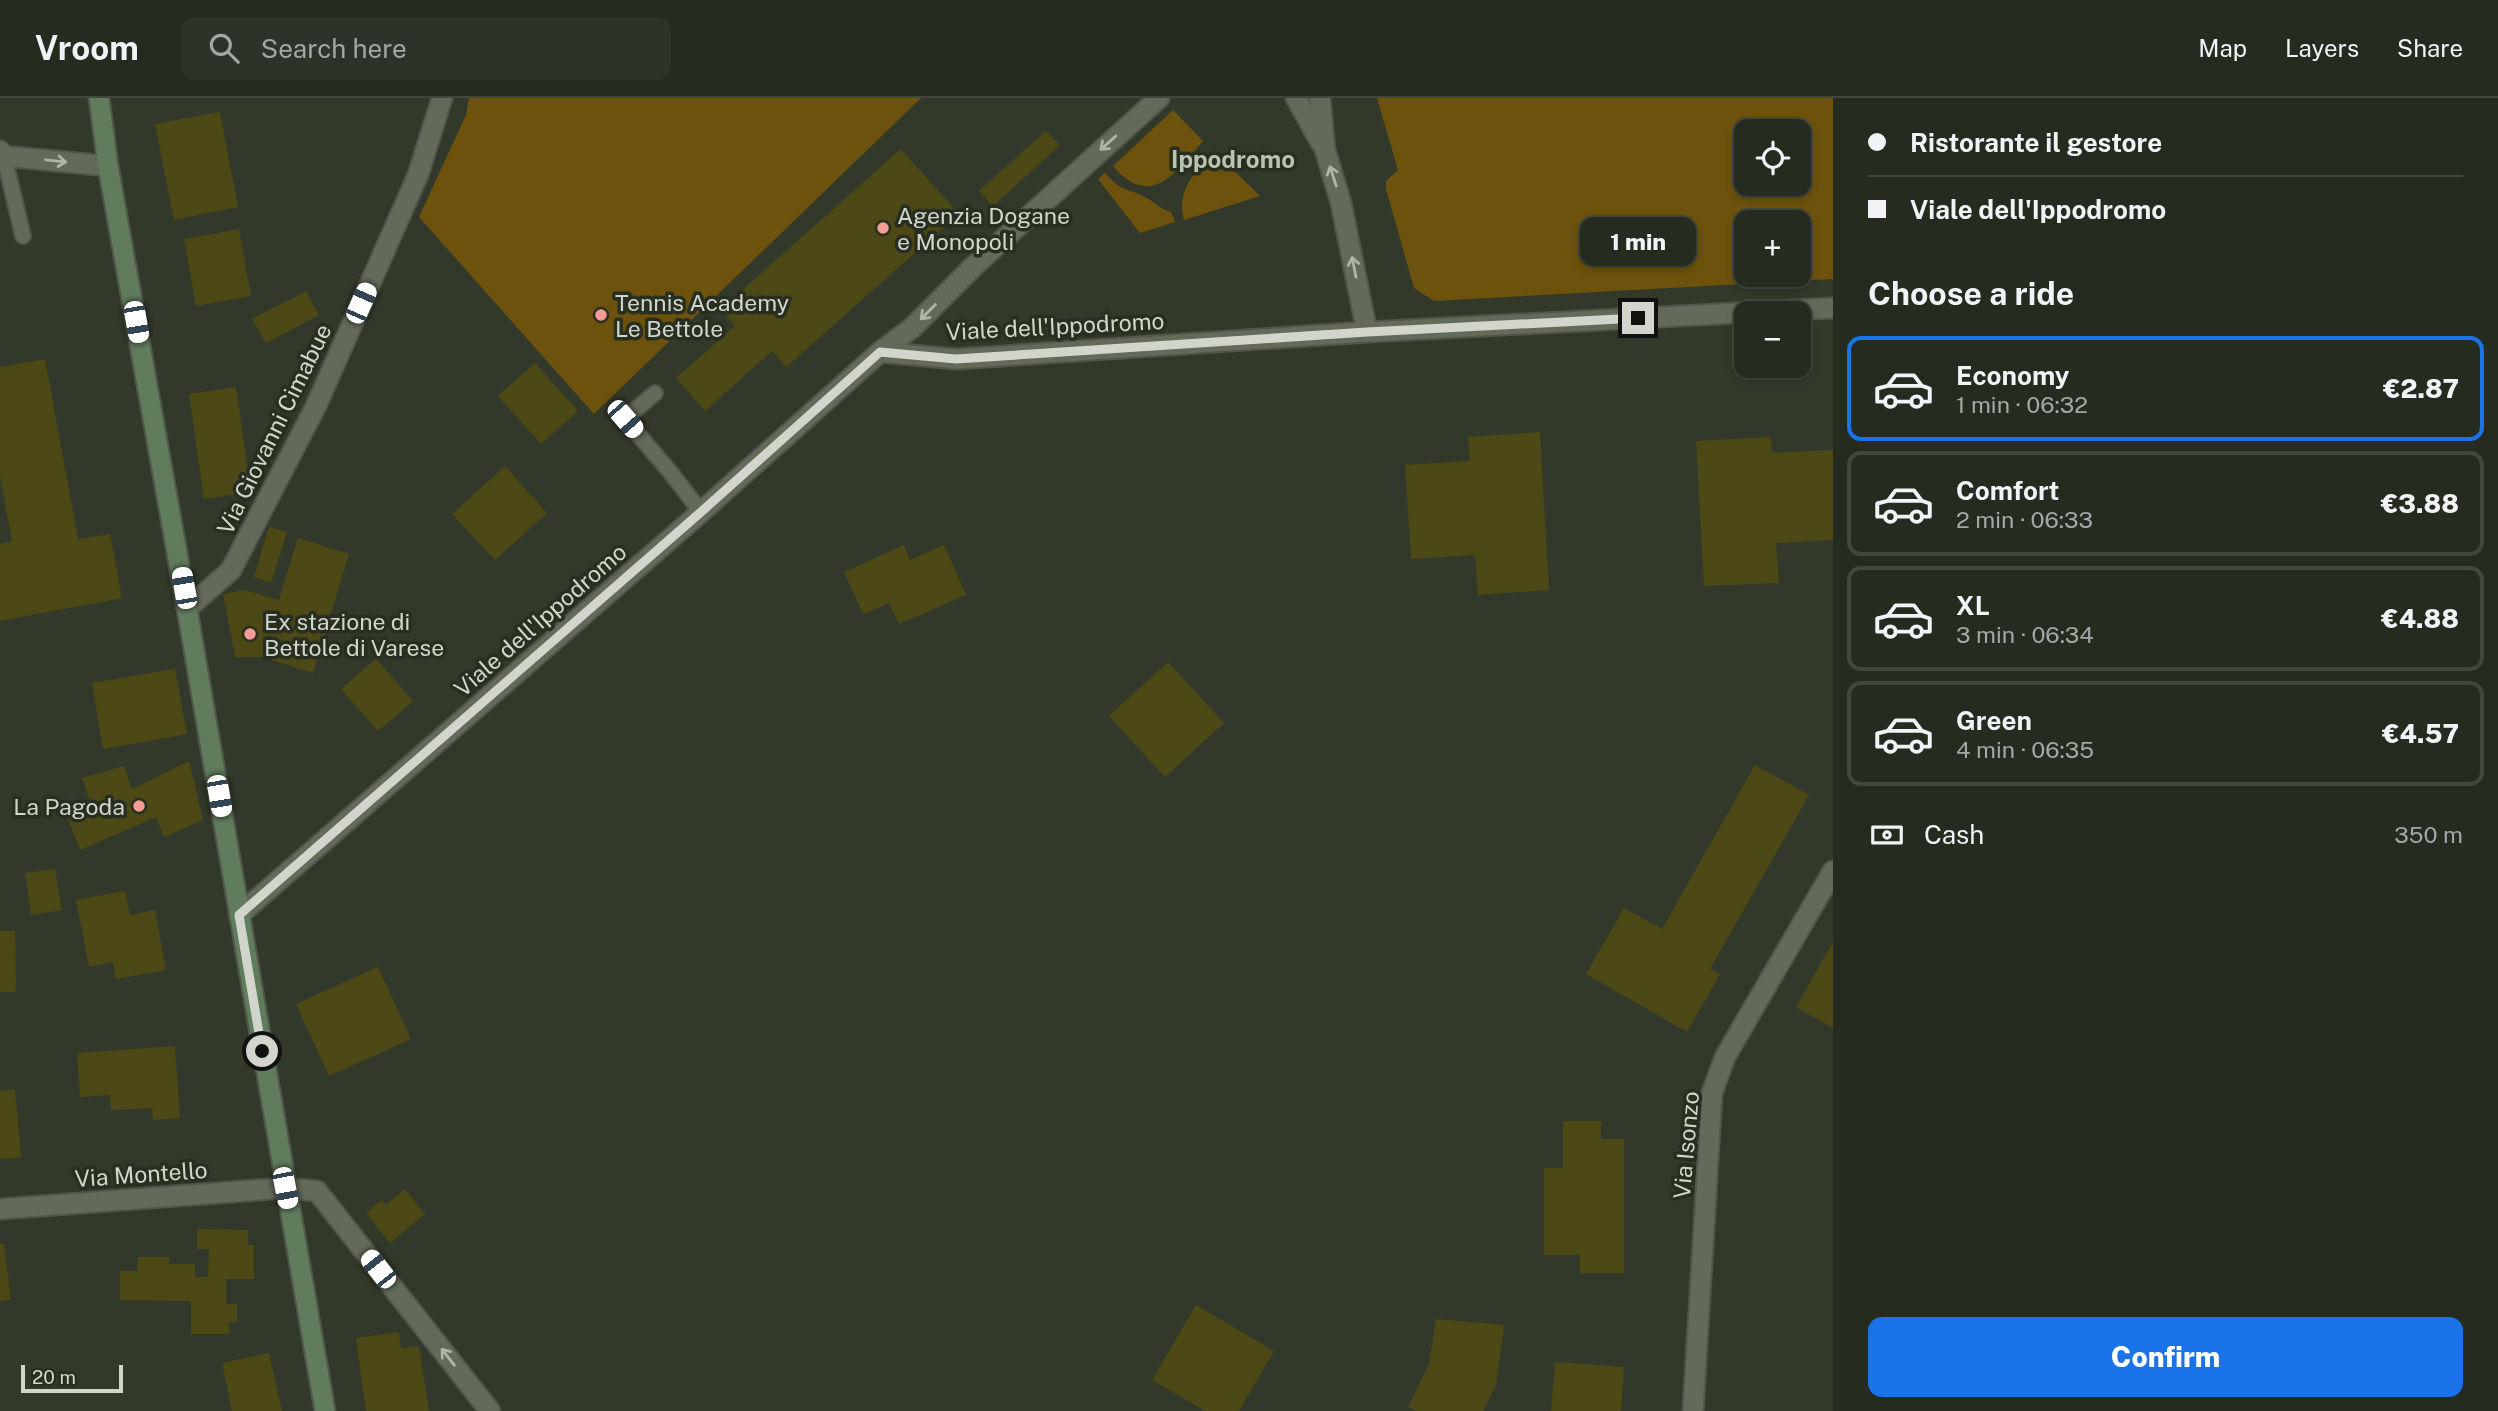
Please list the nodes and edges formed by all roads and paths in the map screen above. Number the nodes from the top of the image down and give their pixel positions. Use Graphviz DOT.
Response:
graph roads {
  1 [pos="100,98"];
  2 [pos="442,98"];
  3 [pos="1159,98"];
  4 [pos="1297,98"];
  5 [pos="1320,98"];
  6 [pos="1325,150"];
  7 [pos="2,153"];
  8 [pos="108,166"];
  9 [pos="23,236"];
  10 [pos="1833,308"];
  11 [pos="1367,332"];
  12 [pos="880,352"];
  13 [pos="655,393"];
  14 [pos="701,512"];
  15 [pos="187,609"];
  16 [pos="1833,871"];
  17 [pos="239,915"];
  18 [pos="285,1188"];
  19 [pos="0,1209"];
  20 [pos="325,1411"];
  21 [pos="490,1411"];
  22 [pos="1693,1411"];
  1 -- 8 [label="main road"];
  2 -- 15 [label="street, Via Giovanni Cimabue"];
  3 -- 12 [label="street, one-way"];
  4 -- 6 [label="street"];
  5 -- 6 [label="street"];
  11 -- 6 [label="street, one-way"];
  7 -- 8 [label="street, one-way"];
  7 -- 9 [label="lane"];
  8 -- 15 [label="main road"];
  10 -- 11 [label="street, Viale dell'Ippodromo"];
  11 -- 12 [label="street, Viale dell'Ippodromo"];
  12 -- 14 [label="street, Viale dell'Ippodromo"];
  13 -- 14 [label="lane"];
  14 -- 17 [label="street, Viale dell'Ippodromo"];
  15 -- 17 [label="main road"];
  16 -- 22 [label="street, Via Isonzo"];
  17 -- 18 [label="main road"];
  18 -- 19 [label="street, Via Montello"];
  18 -- 20 [label="main road"];
  21 -- 18 [label="street, Via Montello, one-way"];
}
